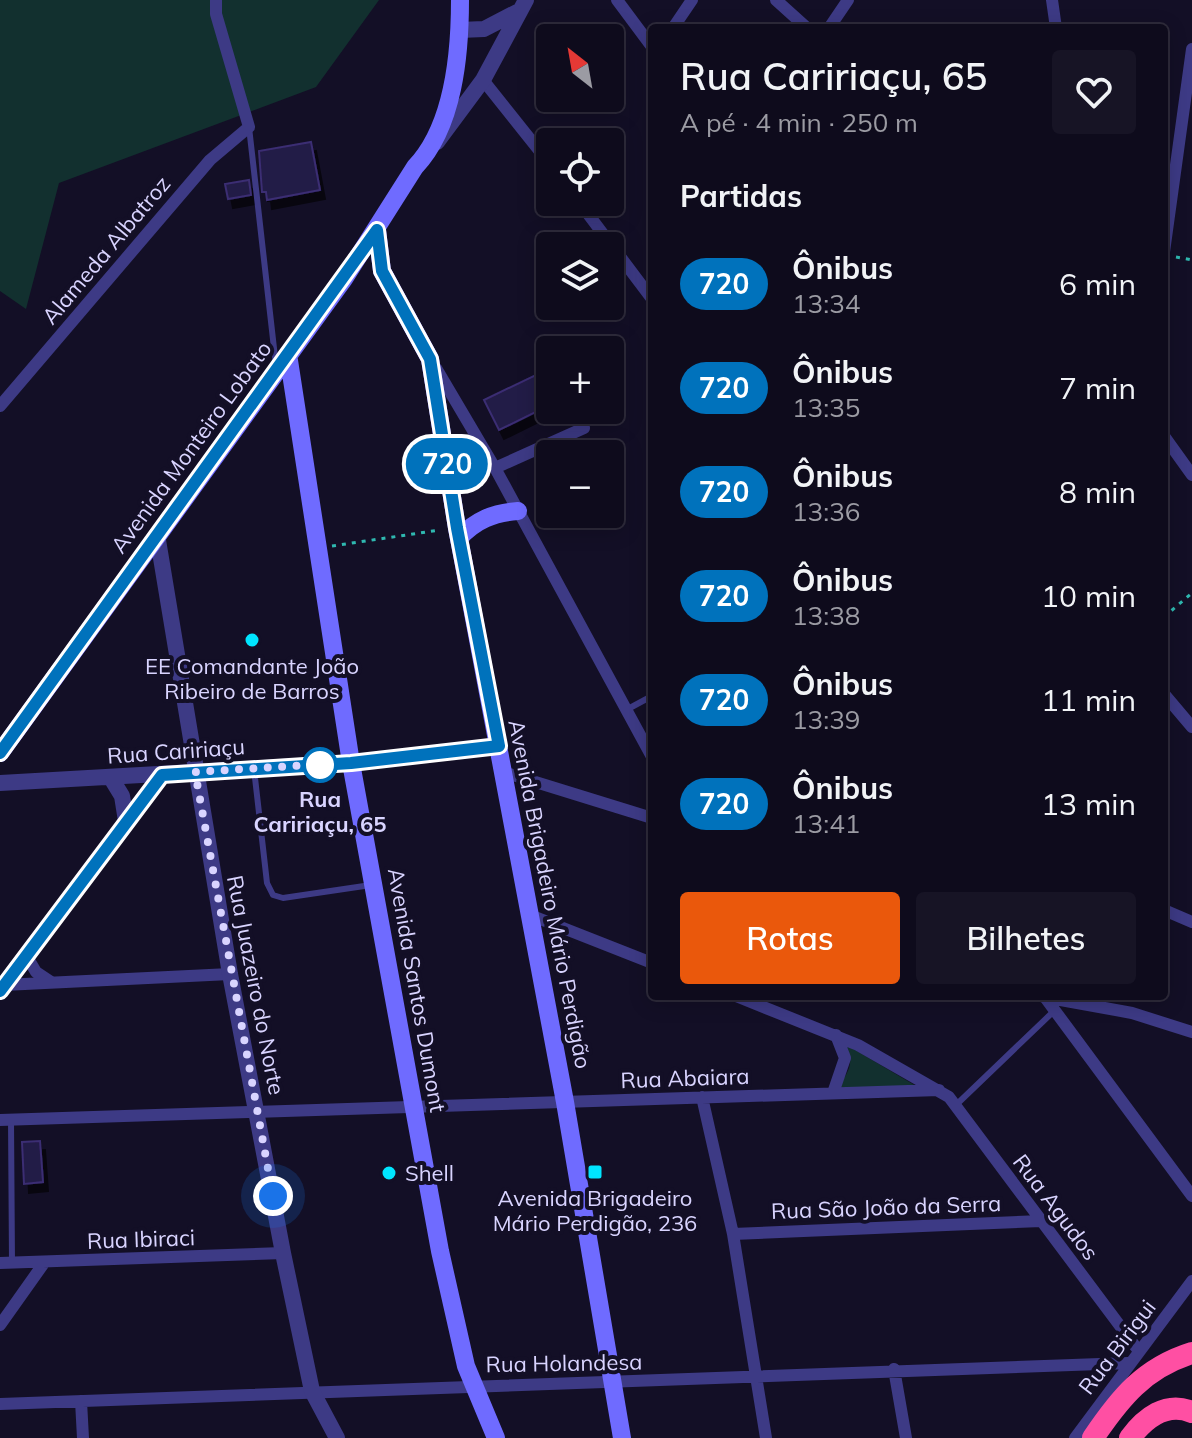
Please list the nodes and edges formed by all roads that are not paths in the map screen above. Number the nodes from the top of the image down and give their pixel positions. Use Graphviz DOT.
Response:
graph roads {
  1 [pos="216,0"];
  2 [pos="460,0"];
  3 [pos="617,0"];
  4 [pos="692,0"];
  5 [pos="776,0"];
  6 [pos="848,0"];
  7 [pos="1052,0"];
  8 [pos="522,6"];
  9 [pos="676,24"];
  10 [pos="803,24"];
  11 [pos="832,24"];
  12 [pos="1055,24"];
  13 [pos="460,30"];
  14 [pos="648,42"];
  15 [pos="1192,49"];
  16 [pos="483,80"];
  17 [pos="249,127"];
  18 [pos="536,146"];
  19 [pos="420,161"];
  20 [pos="590,216"];
  21 [pos="1168,225"];
  22 [pos="377,230"];
  23 [pos="344,279"];
  24 [pos="388,284"];
  25 [pos="648,294"];
  26 [pos="288,354"];
  27 [pos="430,359"];
  28 [pos="276,370"];
  29 [pos="0,406"];
  30 [pos="584,428"];
  31 [pos="1168,442"];
  32 [pos="495,468"];
  33 [pos="1192,475"];
  34 [pos="518,511"];
  35 [pos="458,533"];
  36 [pos="157,534"];
  37 [pos="648,698"];
  38 [pos="1168,701"];
  39 [pos="626,710"];
  40 [pos="1192,727"];
  41 [pos="499,746"];
  42 [pos="648,750"];
  43 [pos="0,753"];
  44 [pos="351,763"];
  45 [pos="254,769"];
  46 [pos="195,772"];
  47 [pos="503,772"];
  48 [pos="162,775"];
  49 [pos="111,778"];
  50 [pos="0,783"];
  51 [pos="648,817"];
  52 [pos="126,821"];
  53 [pos="373,884"];
  54 [pos="1168,912"];
  55 [pos="530,915"];
  56 [pos="1192,922"];
  57 [pos="26,955"];
  58 [pos="648,961"];
  59 [pos="230,974"];
  60 [pos="54,983"];
  61 [pos="2,988"];
  62 [pos="746,1000"];
  63 [pos="1047,1000"];
  64 [pos="1065,1000"];
  65 [pos="1055,1011"];
  66 [pos="1192,1032"];
  67 [pos="836,1035"];
  68 [pos="939,1090"];
  69 [pos="833,1093"];
  70 [pos="702,1097"];
  71 [pos="565,1102"];
  72 [pos="956,1105"];
  73 [pos="413,1106"];
  74 [pos="258,1110"];
  75 [pos="5,1120"];
  76 [pos="1192,1196"];
  77 [pos="1041,1221"];
  78 [pos="733,1234"];
  79 [pos="283,1253"];
  80 [pos="6,1263"];
  81 [pos="44,1263"];
  82 [pos="1192,1281"];
  83 [pos="0,1325"];
  84 [pos="1138,1350"];
  85 [pos="1192,1353"];
  86 [pos="1128,1363"];
  87 [pos="894,1369"];
  88 [pos="756,1376"];
  89 [pos="611,1383"];
  90 [pos="472,1385"];
  91 [pos="312,1391"];
  92 [pos="81,1401"];
  93 [pos="0,1404"];
  94 [pos="1192,1412"];
  95 [pos="83,1438"];
  96 [pos="337,1438"];
  97 [pos="496,1438"];
  98 [pos="622,1438"];
  99 [pos="766,1438"];
  100 [pos="906,1438"];
  101 [pos="1075,1438"];
  102 [pos="1093,1438"];
  103 [pos="1130,1438"];
  1 -- 17 [label="street"];
  2 -- 13 [label="main road, Avenida Monteiro Lobato"];
  3 -- 14 [label="street"];
  4 -- 9 [label="street"];
  5 -- 10 [label="street"];
  6 -- 11 [label="street"];
  7 -- 12 [label="street"];
  8 -- 13 [label="street"];
  8 -- 16 [label="street"];
  13 -- 19 [label="main road, Avenida Monteiro Lobato"];
  15 -- 21 [label="street"];
  16 -- 18 [label="street"];
  16 -- 19 [label="street"];
  17 -- 28 [label="lane"];
  17 -- 29 [label="street, Alameda Albatroz"];
  19 -- 22 [label="main road, Avenida Monteiro Lobato"];
  20 -- 25 [label="street"];
  22 -- 23 [label="main road, Avenida Monteiro Lobato"];
  22 -- 24 [label="main road"];
  23 -- 24 [label="main road"];
  23 -- 26 [label="main road, Avenida Monteiro Lobato"];
  24 -- 27 [label="main road"];
  26 -- 28 [label="main road, Avenida Monteiro Lobato"];
  26 -- 44 [label="main road, Avenida Santos Dumont"];
  27 -- 32 [label="street"];
  27 -- 35 [label="main road, Avenida Brigadeiro Mário Perdigão"];
  28 -- 36 [label="main road, Avenida Monteiro Lobato"];
  30 -- 32 [label="street"];
  31 -- 33 [label="street"];
  32 -- 34 [label="street"];
  34 -- 35 [label="main road"];
  34 -- 39 [label="street"];
  35 -- 41 [label="main road, Avenida Brigadeiro Mário Perdigão"];
  36 -- 43 [label="main road, Avenida Monteiro Lobato"];
  36 -- 46 [label="street, Rua Juazeiro do Norte"];
  37 -- 39 [label="lane"];
  38 -- 40 [label="street"];
  39 -- 42 [label="street"];
  41 -- 44 [label="street, Rua Caririaçu"];
  41 -- 47 [label="main road, Avenida Brigadeiro Mário Perdigão"];
  44 -- 45 [label="street, Rua Caririaçu"];
  44 -- 53 [label="main road, Avenida Santos Dumont"];
  45 -- 46 [label="street, Rua Caririaçu"];
  45 -- 53 [label="lane"];
  46 -- 48 [label="street, Rua Caririaçu"];
  46 -- 59 [label="street, Rua Juazeiro do Norte"];
  47 -- 51 [label="street"];
  47 -- 55 [label="main road, Avenida Brigadeiro Mário Perdigão"];
  48 -- 49 [label="street, Rua Caririaçu"];
  48 -- 52 [label="street"];
  49 -- 50 [label="street, Rua Caririaçu"];
  49 -- 52 [label="street"];
  52 -- 57 [label="street"];
  53 -- 73 [label="main road, Avenida Santos Dumont"];
  54 -- 56 [label="street"];
  55 -- 58 [label="street"];
  55 -- 71 [label="main road, Avenida Brigadeiro Mário Perdigão"];
  57 -- 60 [label="street"];
  57 -- 61 [label="street"];
  59 -- 60 [label="street"];
  59 -- 74 [label="street, Rua Juazeiro do Norte"];
  60 -- 61 [label="street"];
  62 -- 67 [label="street, Rua Agudos"];
  63 -- 65 [label="street"];
  64 -- 66 [label="street"];
  65 -- 72 [label="lane"];
  65 -- 76 [label="street"];
  67 -- 68 [label="street, Rua Agudos"];
  67 -- 69 [label="street"];
  68 -- 69 [label="street, Rua Abaiara"];
  68 -- 72 [label="street, Rua Agudos"];
  69 -- 70 [label="street, Rua Abaiara"];
  70 -- 71 [label="street, Rua Abaiara"];
  70 -- 78 [label="street"];
  71 -- 73 [label="street, Rua Abaiara"];
  71 -- 89 [label="main road, Avenida Brigadeiro Mário Perdigão"];
  72 -- 77 [label="street, Rua Agudos"];
  73 -- 74 [label="street, Rua Abaiara"];
  73 -- 90 [label="main road, Avenida Santos Dumont"];
  74 -- 75 [label="street, Rua Abaiara"];
  74 -- 79 [label="street, Rua Juazeiro do Norte"];
  75 -- 80 [label="lane"];
  77 -- 78 [label="street, Rua São João da Serra"];
  77 -- 84 [label="street, Rua Agudos"];
  78 -- 88 [label="street"];
  79 -- 81 [label="street, Rua Ibiraci"];
  79 -- 91 [label="street, Rua Juazeiro do Norte"];
  80 -- 81 [label="street, Rua Ibiraci"];
  81 -- 83 [label="street"];
  82 -- 84 [label="street, Rua Birigui"];
  84 -- 86 [label="street, Rua Birigui"];
  85 -- 102 [label="highway"];
  86 -- 87 [label="street, Rua Holandesa"];
  86 -- 101 [label="street, Rua Birigui"];
  87 -- 88 [label="street, Rua Holandesa"];
  87 -- 100 [label="street"];
  88 -- 89 [label="street, Rua Holandesa"];
  88 -- 99 [label="street"];
  89 -- 90 [label="street, Rua Holandesa"];
  89 -- 98 [label="main road, Avenida Brigadeiro Mário Perdigão"];
  90 -- 91 [label="street, Rua Holandesa"];
  90 -- 97 [label="main road, Avenida Santos Dumont"];
  91 -- 92 [label="street, Rua Holandesa"];
  91 -- 96 [label="street, Rua Juazeiro do Norte"];
  92 -- 93 [label="street, Rua Holandesa"];
  92 -- 95 [label="street"];
  94 -- 103 [label="highway"];
}
